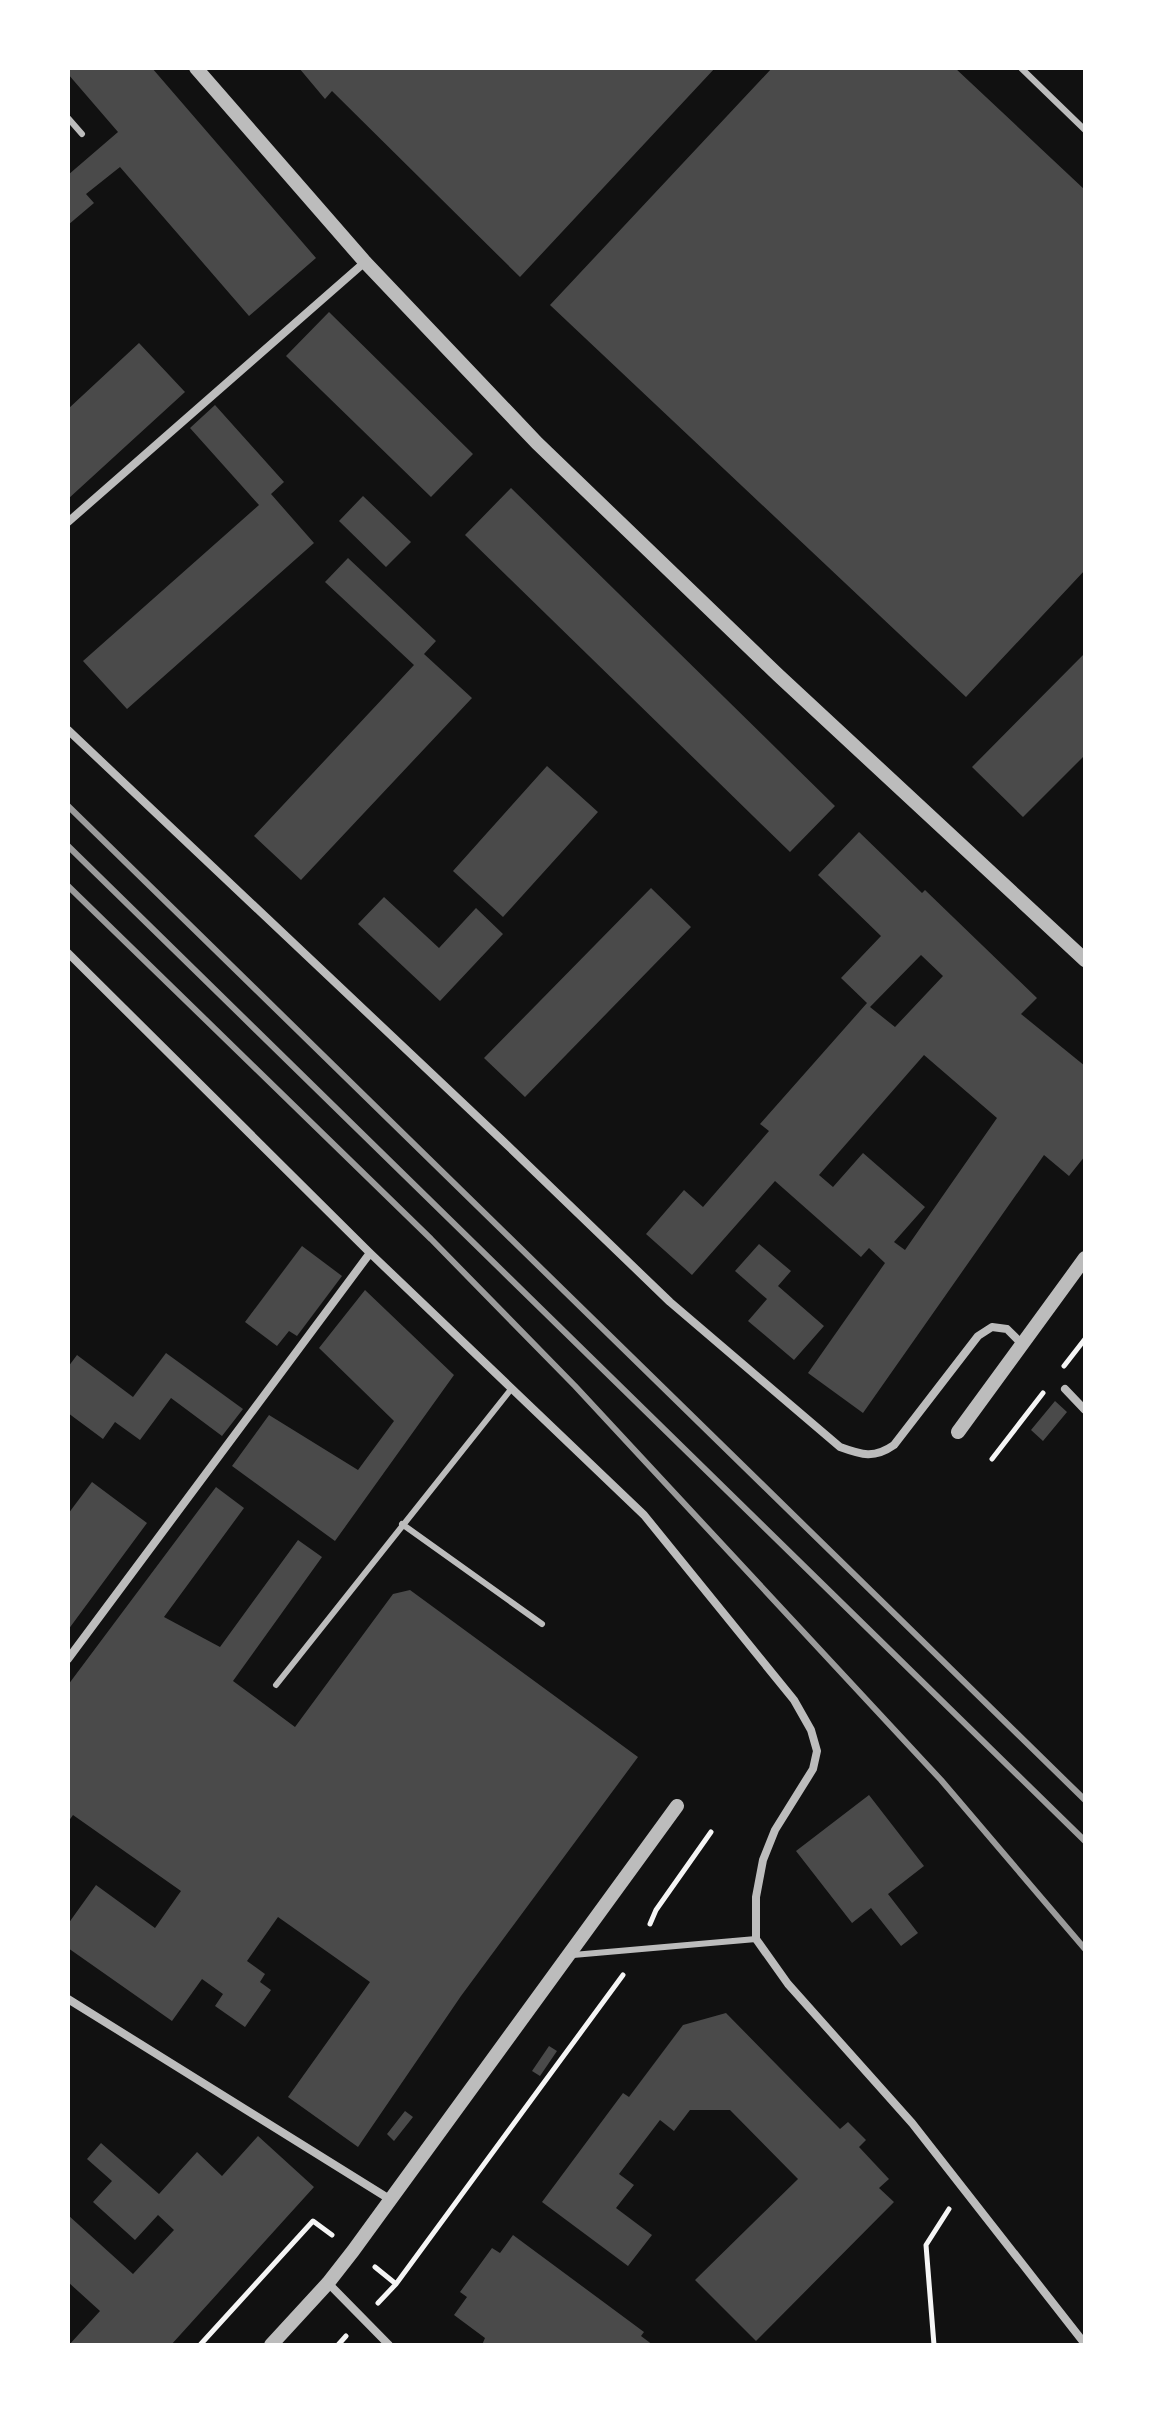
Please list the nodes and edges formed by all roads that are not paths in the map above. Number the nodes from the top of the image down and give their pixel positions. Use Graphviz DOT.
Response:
graph roads {
  1 [pos="196,68"];
  2 [pos="1021,68"];
  3 [pos="68,118"];
  4 [pos="1085,130"];
  5 [pos="82,134"];
  6 [pos="365,262"];
  7 [pos="68,522"];
  8 [pos="68,730"];
  9 [pos="68,953"];
  10 [pos="1085,960"];
  11 [pos="370,1253"];
  12 [pos="1085,1258"];
  13 [pos="1023,1345"];
  14 [pos="512,1388"];
  15 [pos="1065,1389"];
  16 [pos="1085,1410"];
  17 [pos="958,1432"];
  18 [pos="402,1524"];
  19 [pos="542,1624"];
  20 [pos="68,1659"];
  21 [pos="276,1685"];
  22 [pos="677,1806"];
  23 [pos="756,1939"];
  24 [pos="567,1955"];
  25 [pos="68,1999"];
  26 [pos="391,2200"];
  27 [pos="328,2283"];
  28 [pos="1085,2344"];
  29 [pos="271,2345"];
  30 [pos="389,2345"];
  1 -- 6 [label="street"];
  2 -- 4 [label="lane"];
  3 -- 5 [label="lane"];
  6 -- 7 [label="street"];
  6 -- 10 [label="street"];
  8 -- 13 [label="street"];
  9 -- 11 [label="street"];
  11 -- 14 [label="street"];
  11 -- 20 [label="street"];
  12 -- 13 [label="street"];
  13 -- 17 [label="street"];
  14 -- 18 [label="lane"];
  14 -- 23 [label="street"];
  15 -- 16 [label="street"];
  18 -- 19 [label="lane"];
  18 -- 21 [label="lane"];
  22 -- 24 [label="street"];
  23 -- 24 [label="lane"];
  23 -- 28 [label="street"];
  24 -- 26 [label="street"];
  25 -- 26 [label="street"];
  26 -- 27 [label="street"];
  27 -- 29 [label="street"];
  27 -- 30 [label="street"];
}
